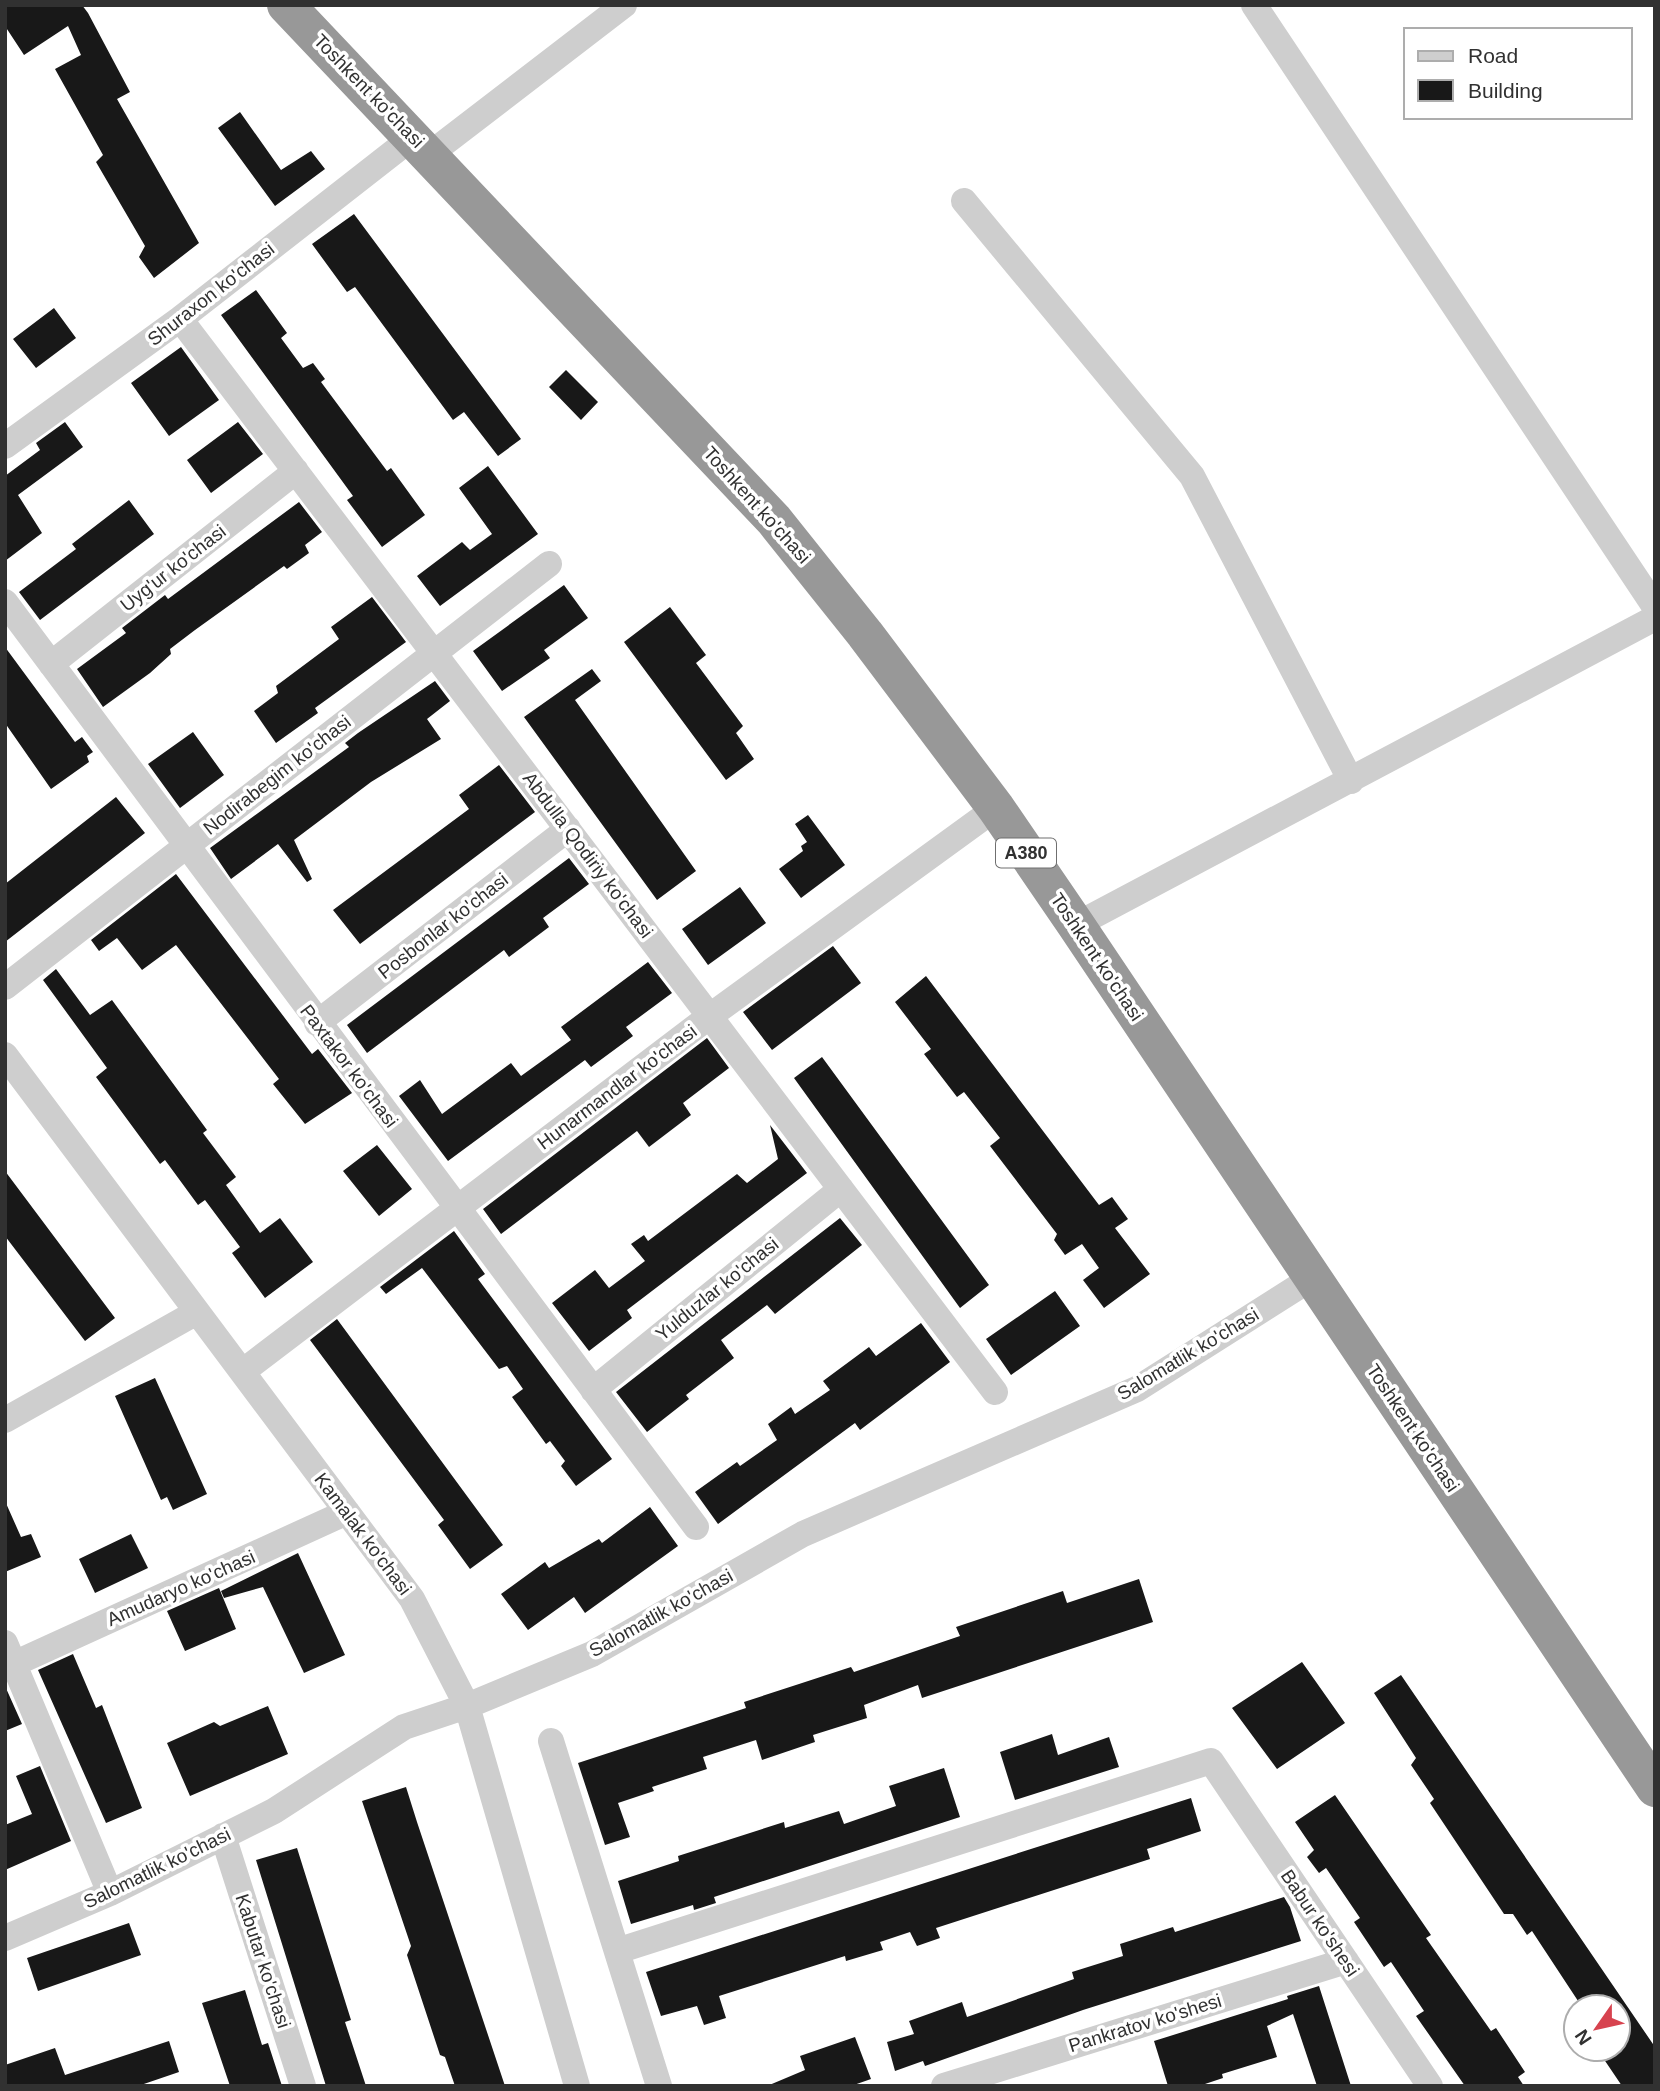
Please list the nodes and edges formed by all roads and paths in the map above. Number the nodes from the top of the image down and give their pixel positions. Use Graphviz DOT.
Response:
graph roads {
  1 [pos="286,5"];
  2 [pos="624,5"];
  3 [pos="1254,5"];
  4 [pos="421,145"];
  5 [pos="964,201"];
  6 [pos="180,319"];
  7 [pos="5,446"];
  8 [pos="296,471"];
  9 [pos="549,565"];
  10 [pos="5,603"];
  11 [pos="1655,607"];
  12 [pos="1655,618"];
  13 [pos="433,652"];
  14 [pos="51,664"];
  15 [pos="1351,781"];
  16 [pos="996,808"];
  17 [pos="568,829"];
  18 [pos="185,846"];
  19 [pos="1076,925"];
  20 [pos="5,987"];
  21 [pos="710,1016"];
  22 [pos="317,1023"];
  23 [pos="5,1055"];
  24 [pos="841,1189"];
  25 [pos="456,1209"];
  26 [pos="1312,1278"];
  27 [pos="197,1312"];
  28 [pos="242,1371"];
  29 [pos="593,1390"];
  30 [pos="995,1392"];
  31 [pos="5,1420"];
  32 [pos="347,1512"];
  33 [pos="696,1527"];
  34 [pos="8,1658"];
  35 [pos="467,1706"];
  36 [pos="551,1741"];
  37 [pos="1655,1788"];
  38 [pos="223,1836"];
  39 [pos="110,1893"];
  40 [pos="5,1938"];
  41 [pos="617,1951"];
  42 [pos="1346,1961"];
  43 [pos="303,2086"];
  44 [pos="577,2086"];
  45 [pos="659,2086"];
  46 [pos="944,2086"];
  47 [pos="1430,2086"];
  1 -- 4 [label="highway, Toshkent ko'chasi / A380"];
  2 -- 4 [label="street, Shuraxon ko'chasi"];
  3 -- 11 [label="street"];
  4 -- 6 [label="street, Shuraxon ko'chasi"];
  4 -- 16 [label="highway, Toshkent ko'chasi / A380"];
  5 -- 15 [label="street"];
  6 -- 7 [label="street, Shuraxon ko'chasi"];
  6 -- 8 [label="street, Abdulla Qodiriy ko'chasi"];
  8 -- 13 [label="street, Abdulla Qodiriy ko'chasi"];
  8 -- 14 [label="street, Uyg'ur ko'chasi"];
  9 -- 13 [label="street, Nodirabegim ko'chasi"];
  10 -- 14 [label="street, Paxtakor ko'chasi"];
  12 -- 15 [label="street"];
  13 -- 17 [label="street, Abdulla Qodiriy ko'chasi"];
  13 -- 18 [label="street, Nodirabegim ko'chasi"];
  14 -- 18 [label="street, Paxtakor ko'chasi"];
  15 -- 19 [label="street"];
  16 -- 19 [label="highway, Toshkent ko'chasi / A380"];
  16 -- 21 [label="street, Hunarmandlar ko'chasi"];
  17 -- 21 [label="street, Abdulla Qodiriy ko'chasi"];
  17 -- 22 [label="street, Posbonlar ko'chasi"];
  18 -- 20 [label="street, Nodirabegim ko'chasi"];
  18 -- 22 [label="street, Paxtakor ko'chasi"];
  19 -- 26 [label="highway, Toshkent ko'chasi / A380"];
  21 -- 24 [label="street, Abdulla Qodiriy ko'chasi"];
  21 -- 25 [label="street, Hunarmandlar ko'chasi"];
  22 -- 25 [label="street, Paxtakor ko'chasi"];
  23 -- 27 [label="street, Kamalak ko'chasi"];
  24 -- 29 [label="street, Yulduzlar ko'chasi"];
  24 -- 30 [label="street, Abdulla Qodiriy ko'chasi"];
  25 -- 28 [label="street, Hunarmandlar ko'chasi"];
  25 -- 29 [label="street, Paxtakor ko'chasi"];
  26 -- 35 [label="street, Salomatlik ko'chasi"];
  26 -- 37 [label="highway, Toshkent ko'chasi / A380"];
  27 -- 28 [label="street, Kamalak ko'chasi"];
  27 -- 31 [label="street"];
  28 -- 32 [label="street, Kamalak ko'chasi"];
  29 -- 33 [label="street, Paxtakor ko'chasi"];
  32 -- 34 [label="street, Amudaryo ko'chasi"];
  32 -- 35 [label="street, Kamalak ko'chasi"];
  34 -- 39 [label="street, Amudaryo ko'chasi"];
  35 -- 38 [label="street, Salomatlik ko'chasi"];
  35 -- 44 [label="street, Kamalak ko'chasi"];
  36 -- 41 [label="street"];
  38 -- 39 [label="street, Salomatlik ko'chasi"];
  38 -- 43 [label="street, Kabutar ko'chasi"];
  39 -- 40 [label="street, Salomatlik ko'chasi"];
  41 -- 42 [label="street, Babur ko'shesi"];
  41 -- 45 [label="street"];
  42 -- 46 [label="street, Pankratov ko'shesi"];
  42 -- 47 [label="street, Babur ko'shesi"];
}
